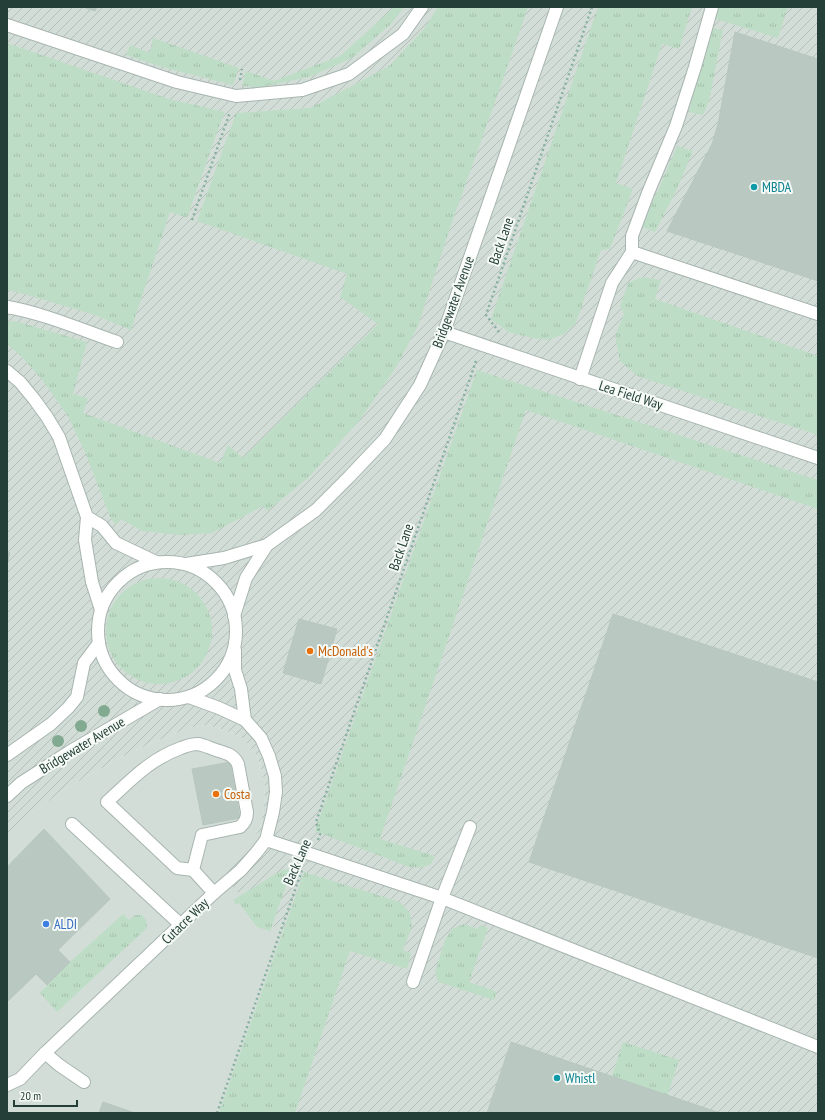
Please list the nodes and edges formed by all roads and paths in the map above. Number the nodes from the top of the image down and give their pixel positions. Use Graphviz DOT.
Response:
graph roads {
  1 [pos="422,7"];
  2 [pos="557,7"];
  3 [pos="592,7"];
  4 [pos="712,7"];
  5 [pos="7,25"];
  6 [pos="242,69"];
  7 [pos="236,96"];
  8 [pos="192,220"];
  9 [pos="632,252"];
  10 [pos="7,308"];
  11 [pos="818,314"];
  12 [pos="444,332"];
  13 [pos="117,342"];
  14 [pos="496,349"];
  15 [pos="476,359"];
  16 [pos="7,371"];
  17 [pos="580,379"];
  18 [pos="818,458"];
  19 [pos="87,517"];
  20 [pos="267,545"];
  21 [pos="156,562"];
  22 [pos="186,564"];
  23 [pos="101,610"];
  24 [pos="234,616"];
  25 [pos="235,641"];
  26 [pos="99,643"];
  27 [pos="189,697"];
  28 [pos="160,699"];
  29 [pos="245,720"];
  30 [pos="7,755"];
  31 [pos="7,796"];
  32 [pos="72,824"];
  33 [pos="470,827"];
  34 [pos="266,840"];
  35 [pos="313,854"];
  36 [pos="193,870"];
  37 [pos="214,893"];
  38 [pos="442,898"];
  39 [pos="181,925"];
  40 [pos="413,982"];
  41 [pos="818,1047"];
  42 [pos="44,1053"];
  43 [pos="84,1082"];
  44 [pos="7,1085"];
  45 [pos="217,1113"];
  1 -- 7 [label="street"];
  2 -- 12 [label="street, Bridgewater Avenue"];
  3 -- 14 [label="path, Back Lane"];
  4 -- 9 [label="street"];
  5 -- 7 [label="street"];
  6 -- 7 [label="path"];
  7 -- 8 [label="path"];
  9 -- 11 [label="street"];
  9 -- 17 [label="street"];
  10 -- 13 [label="street"];
  12 -- 14 [label="street, Lea Field Way"];
  12 -- 20 [label="street, Bridgewater Avenue"];
  14 -- 17 [label="street, Lea Field Way"];
  15 -- 35 [label="path, Back Lane"];
  16 -- 19 [label="street"];
  17 -- 18 [label="street, Lea Field Way"];
  19 -- 21 [label="street"];
  19 -- 23 [label="street"];
  20 -- 22 [label="street, Bridgewater Avenue"];
  20 -- 24 [label="street, Bridgewater Avenue"];
  21 -- 22 [label="street, Bridgewater Avenue"];
  21 -- 23 [label="street, Bridgewater Avenue"];
  22 -- 24 [label="street, Bridgewater Avenue"];
  23 -- 26 [label="street, Bridgewater Avenue"];
  24 -- 25 [label="street, Bridgewater Avenue"];
  25 -- 27 [label="street, Bridgewater Avenue"];
  25 -- 29 [label="street"];
  26 -- 28 [label="street, Bridgewater Avenue"];
  26 -- 30 [label="street"];
  27 -- 28 [label="street, Bridgewater Avenue"];
  27 -- 29 [label="street, Cutacre Way"];
  28 -- 31 [label="street, Bridgewater Avenue"];
  29 -- 34 [label="street, Cutacre Way"];
  32 -- 39 [label="street"];
  33 -- 38 [label="street"];
  34 -- 35 [label="street"];
  34 -- 37 [label="street, Cutacre Way"];
  35 -- 38 [label="street"];
  35 -- 45 [label="path, Back Lane"];
  36 -- 36 [label="street"];
  36 -- 37 [label="street"];
  37 -- 39 [label="street, Cutacre Way"];
  38 -- 40 [label="street"];
  38 -- 41 [label="street"];
  39 -- 42 [label="street, Cutacre Way"];
  42 -- 43 [label="street"];
  42 -- 44 [label="street, Cutacre Way"];
}
